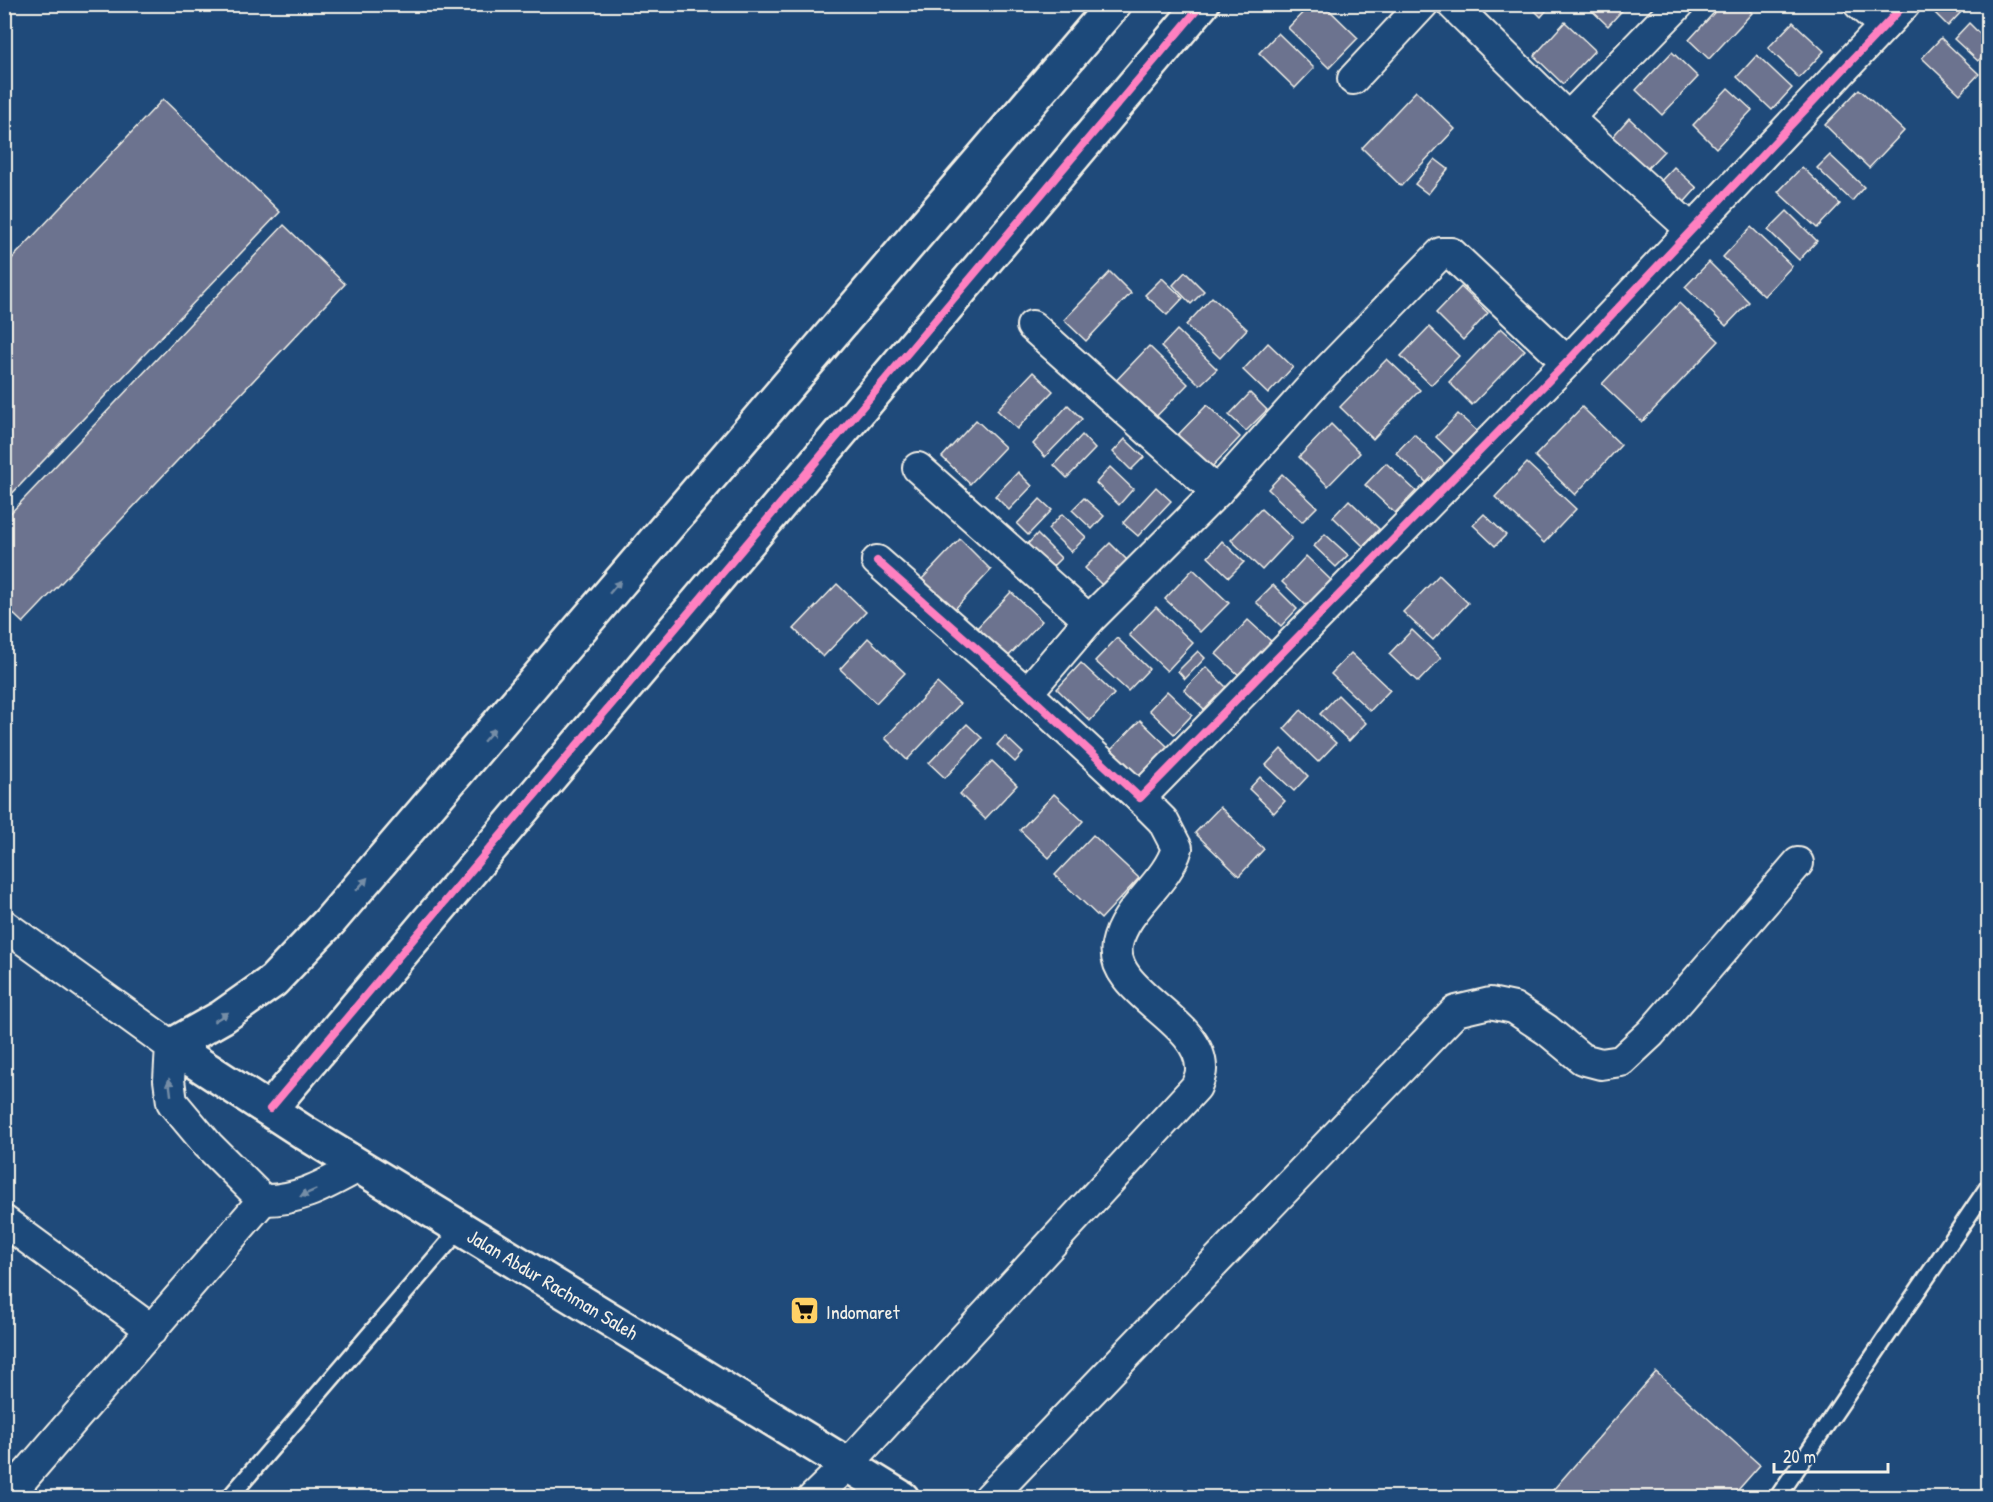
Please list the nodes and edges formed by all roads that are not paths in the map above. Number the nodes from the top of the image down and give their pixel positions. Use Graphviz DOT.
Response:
graph roads {
  1 [pos="1114,4"];
  2 [pos="1202,4"];
  3 [pos="1423,4"];
  4 [pos="1452,4"];
  5 [pos="1678,4"];
  6 [pos="1859,4"];
  7 [pos="1905,4"];
  8 [pos="1884,26"];
  9 [pos="1353,79"];
  10 [pos="1568,118"];
  11 [pos="1692,230"];
  12 [pos="1032,326"];
  13 [pos="1567,362"];
  14 [pos="918,468"];
  15 [pos="1217,492"];
  16 [pos="877,561"];
  17 [pos="1089,620"];
  18 [pos="1027,693"];
  19 [pos="1140,798"];
  20 [pos="1798,863"];
  21 [pos="4,925"];
  22 [pos="171,1046"];
  23 [pos="270,1110"];
  24 [pos="360,1166"];
  25 [pos="1989,1187"];
  26 [pos="263,1200"];
  27 [pos="4,1221"];
  28 [pos="461,1228"];
  29 [pos="152,1330"];
  30 [pos="848,1464"];
  31 [pos="14,1467"];
  32 [pos="6,1497"];
  33 [pos="229,1497"];
  34 [pos="813,1497"];
  35 [pos="902,1497"];
  36 [pos="989,1497"];
  37 [pos="1777,1497"];
  22 -- 1 [label="street, one-way"];
  2 -- 23 [label="street"];
  3 -- 9 [label="street"];
  4 -- 10 [label="street"];
  5 -- 10 [label="street"];
  6 -- 8 [label="street"];
  7 -- 8 [label="street"];
  8 -- 11 [label="street"];
  10 -- 11 [label="street"];
  11 -- 13 [label="street"];
  12 -- 15 [label="street"];
  13 -- 15 [label="street"];
  13 -- 19 [label="street"];
  14 -- 17 [label="street"];
  15 -- 17 [label="street"];
  16 -- 18 [label="street"];
  17 -- 18 [label="street"];
  18 -- 19 [label="street"];
  19 -- 30 [label="street"];
  20 -- 36 [label="street"];
  21 -- 22 [label="street"];
  22 -- 23 [label="street, Jalan Abdur Rachman Saleh"];
  26 -- 22 [label="street, one-way"];
  23 -- 24 [label="street, Jalan Abdur Rachman Saleh"];
  24 -- 26 [label="street, one-way"];
  24 -- 28 [label="street, Jalan Abdur Rachman Saleh"];
  25 -- 37 [label="lane"];
  26 -- 29 [label="street"];
  27 -- 29 [label="street"];
  28 -- 30 [label="street, Jalan Abdur Rachman Saleh"];
  28 -- 33 [label="lane"];
  29 -- 31 [label="street"];
  30 -- 34 [label="street"];
  30 -- 35 [label="street, Jalan Abdur Rachman Saleh"];
  31 -- 32 [label="street"];
}
